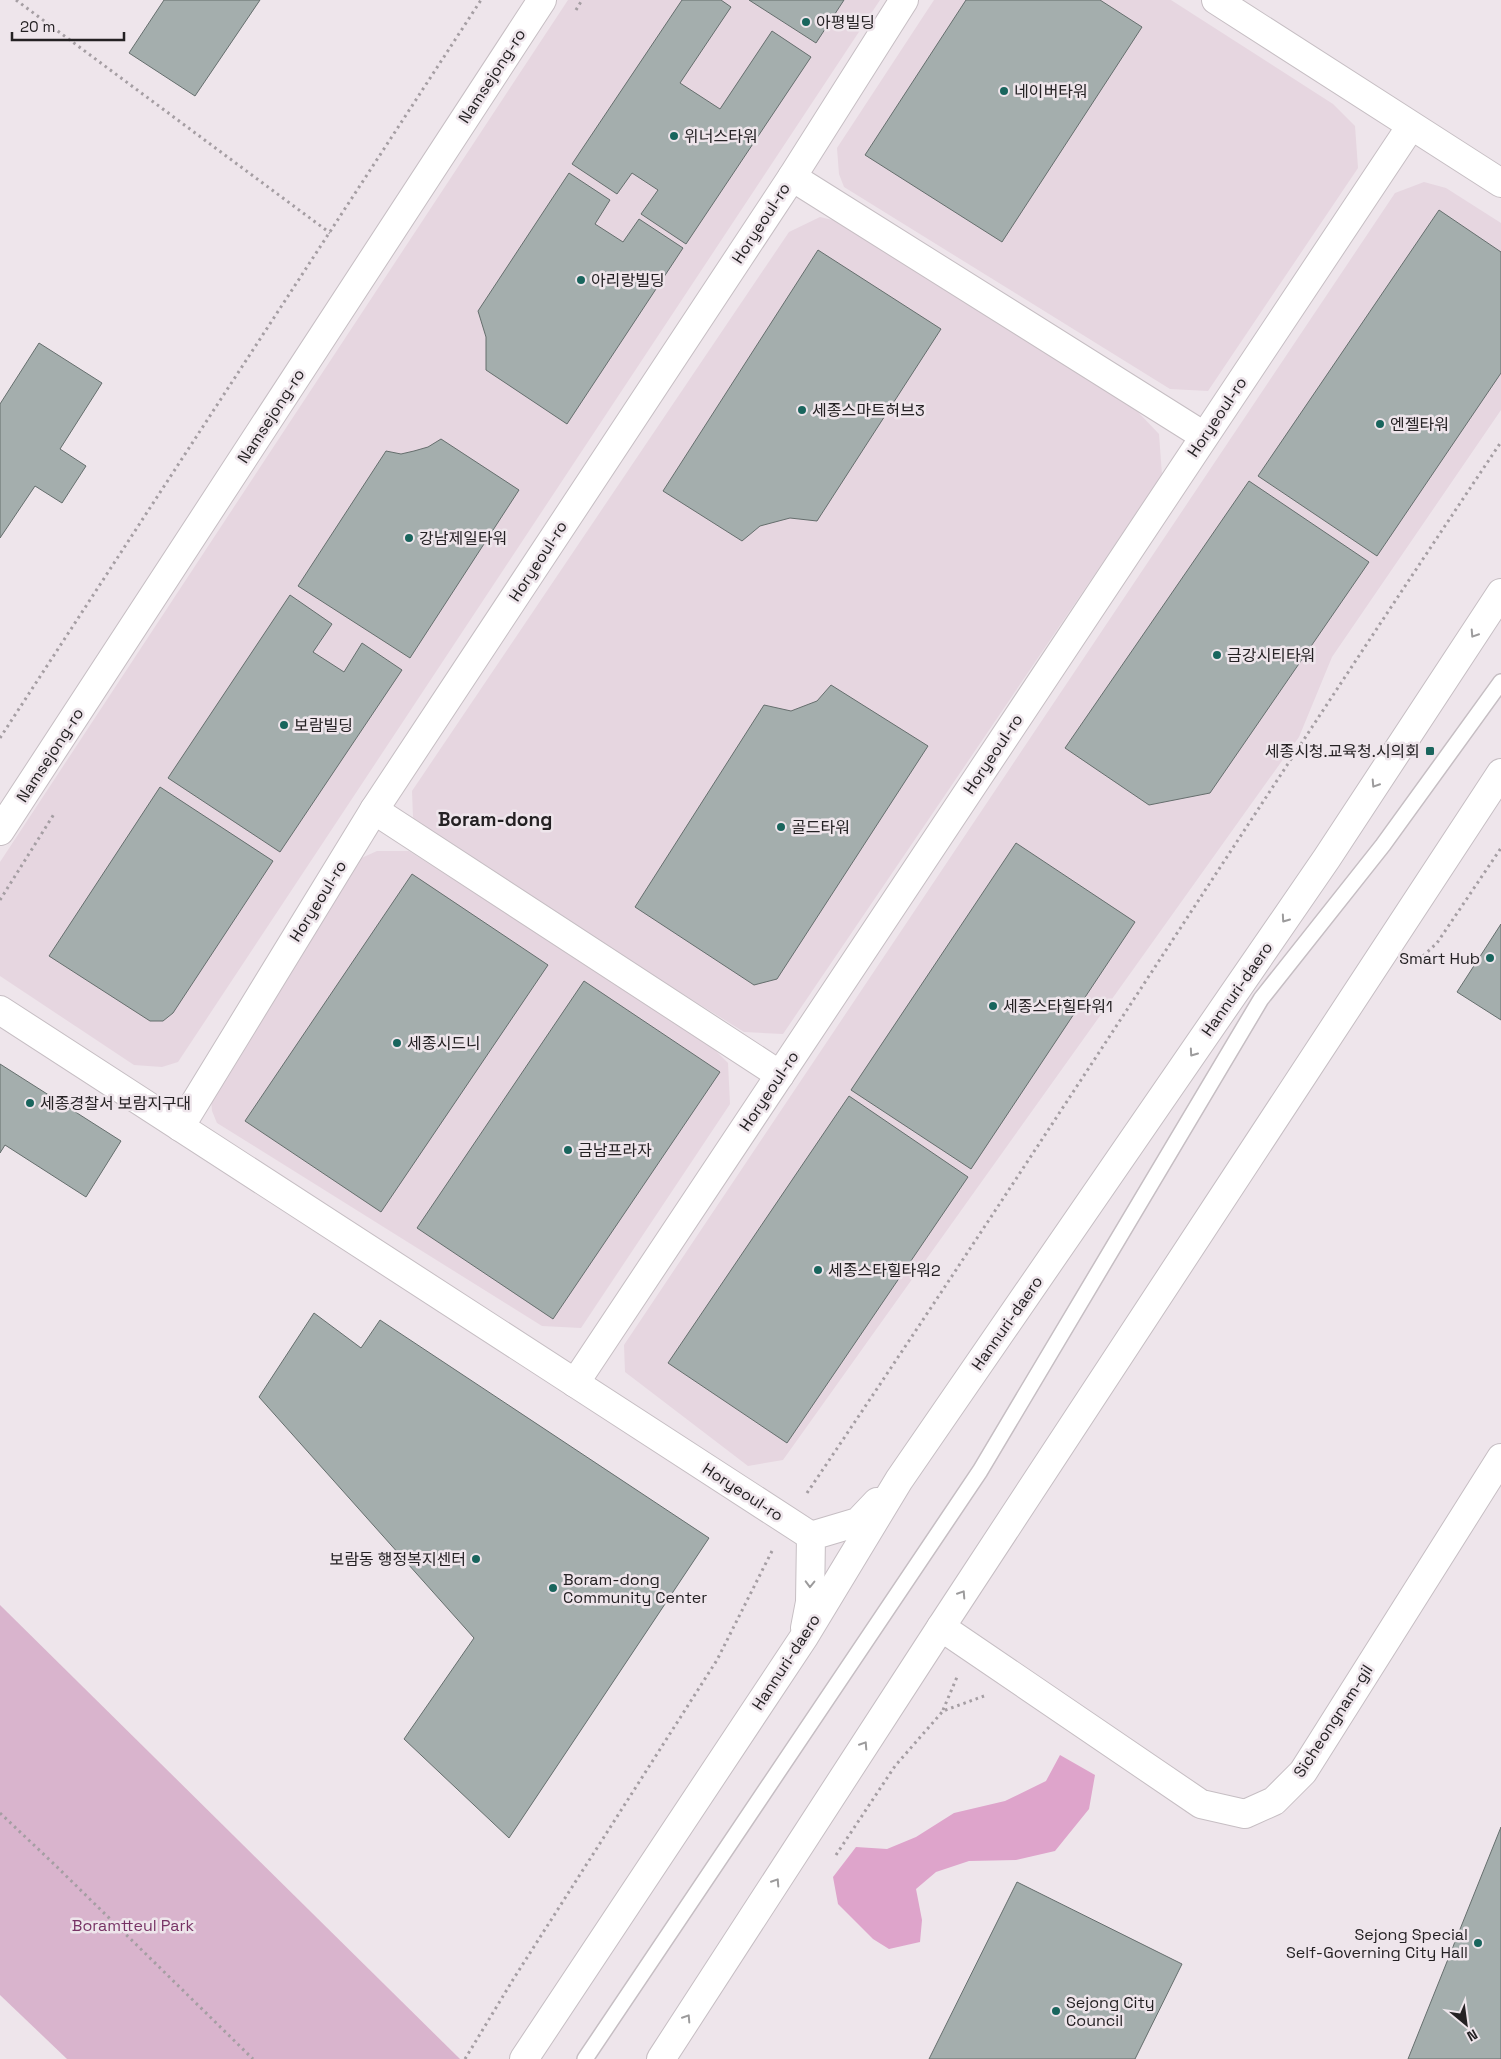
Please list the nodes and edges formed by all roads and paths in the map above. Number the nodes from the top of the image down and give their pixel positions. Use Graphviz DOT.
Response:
graph roads {
  1 [pos="16,0"];
  2 [pos="481,0"];
  3 [pos="542,0"];
  4 [pos="904,0"];
  5 [pos="1216,0"];
  6 [pos="1412,126"];
  7 [pos="792,177"];
  8 [pos="1501,183"];
  9 [pos="330,233"];
  10 [pos="1204,436"];
  11 [pos="1501,442"];
  12 [pos="1501,593"];
  13 [pos="1501,682"];
  14 [pos="0,738"];
  15 [pos="1501,774"];
  16 [pos="374,810"];
  17 [pos="0,831"];
  18 [pos="0,1010"];
  19 [pos="780,1075"];
  20 [pos="180,1127"];
  21 [pos="575,1383"];
  22 [pos="1501,1458"];
  23 [pos="899,1480"];
  24 [pos="788,1521"];
  25 [pos="810,1536"];
  26 [pos="941,1626"];
  27 [pos="804,1637"];
  28 [pos="0,1813"];
  29 [pos="253,2059"];
  30 [pos="465,2059"];
  31 [pos="524,2059"];
  32 [pos="585,2059"];
  33 [pos="661,2059"];
  1 -- 9 [label="path"];
  2 -- 9 [label="path"];
  3 -- 17 [label="street, Namsejong-ro"];
  4 -- 7 [label="street, Horyeoul-ro"];
  5 -- 6 [label="street"];
  6 -- 8 [label="street"];
  6 -- 10 [label="street, Horyeoul-ro"];
  7 -- 10 [label="street"];
  7 -- 16 [label="street, Horyeoul-ro"];
  9 -- 14 [label="path"];
  10 -- 19 [label="street, Horyeoul-ro"];
  11 -- 24 [label="path"];
  12 -- 23 [label="street, Hannuri-daero, one-way"];
  13 -- 32 [label="lane"];
  26 -- 15 [label="street, one-way"];
  16 -- 19 [label="street"];
  16 -- 20 [label="street, Horyeoul-ro"];
  18 -- 20 [label="street, Horyeoul-ro"];
  19 -- 21 [label="street, Horyeoul-ro"];
  20 -- 21 [label="street, Horyeoul-ro"];
  21 -- 24 [label="street, Horyeoul-ro"];
  22 -- 26 [label="street, Sicheongnam-gil"];
  23 -- 25 [label="street"];
  23 -- 27 [label="street, Hannuri-daero"];
  24 -- 25 [label="street, Horyeoul-ro"];
  24 -- 30 [label="path"];
  25 -- 27 [label="street, one-way"];
  33 -- 26 [label="street, one-way"];
  27 -- 31 [label="street, Hannuri-daero"];
  28 -- 29 [label="path"];
}
